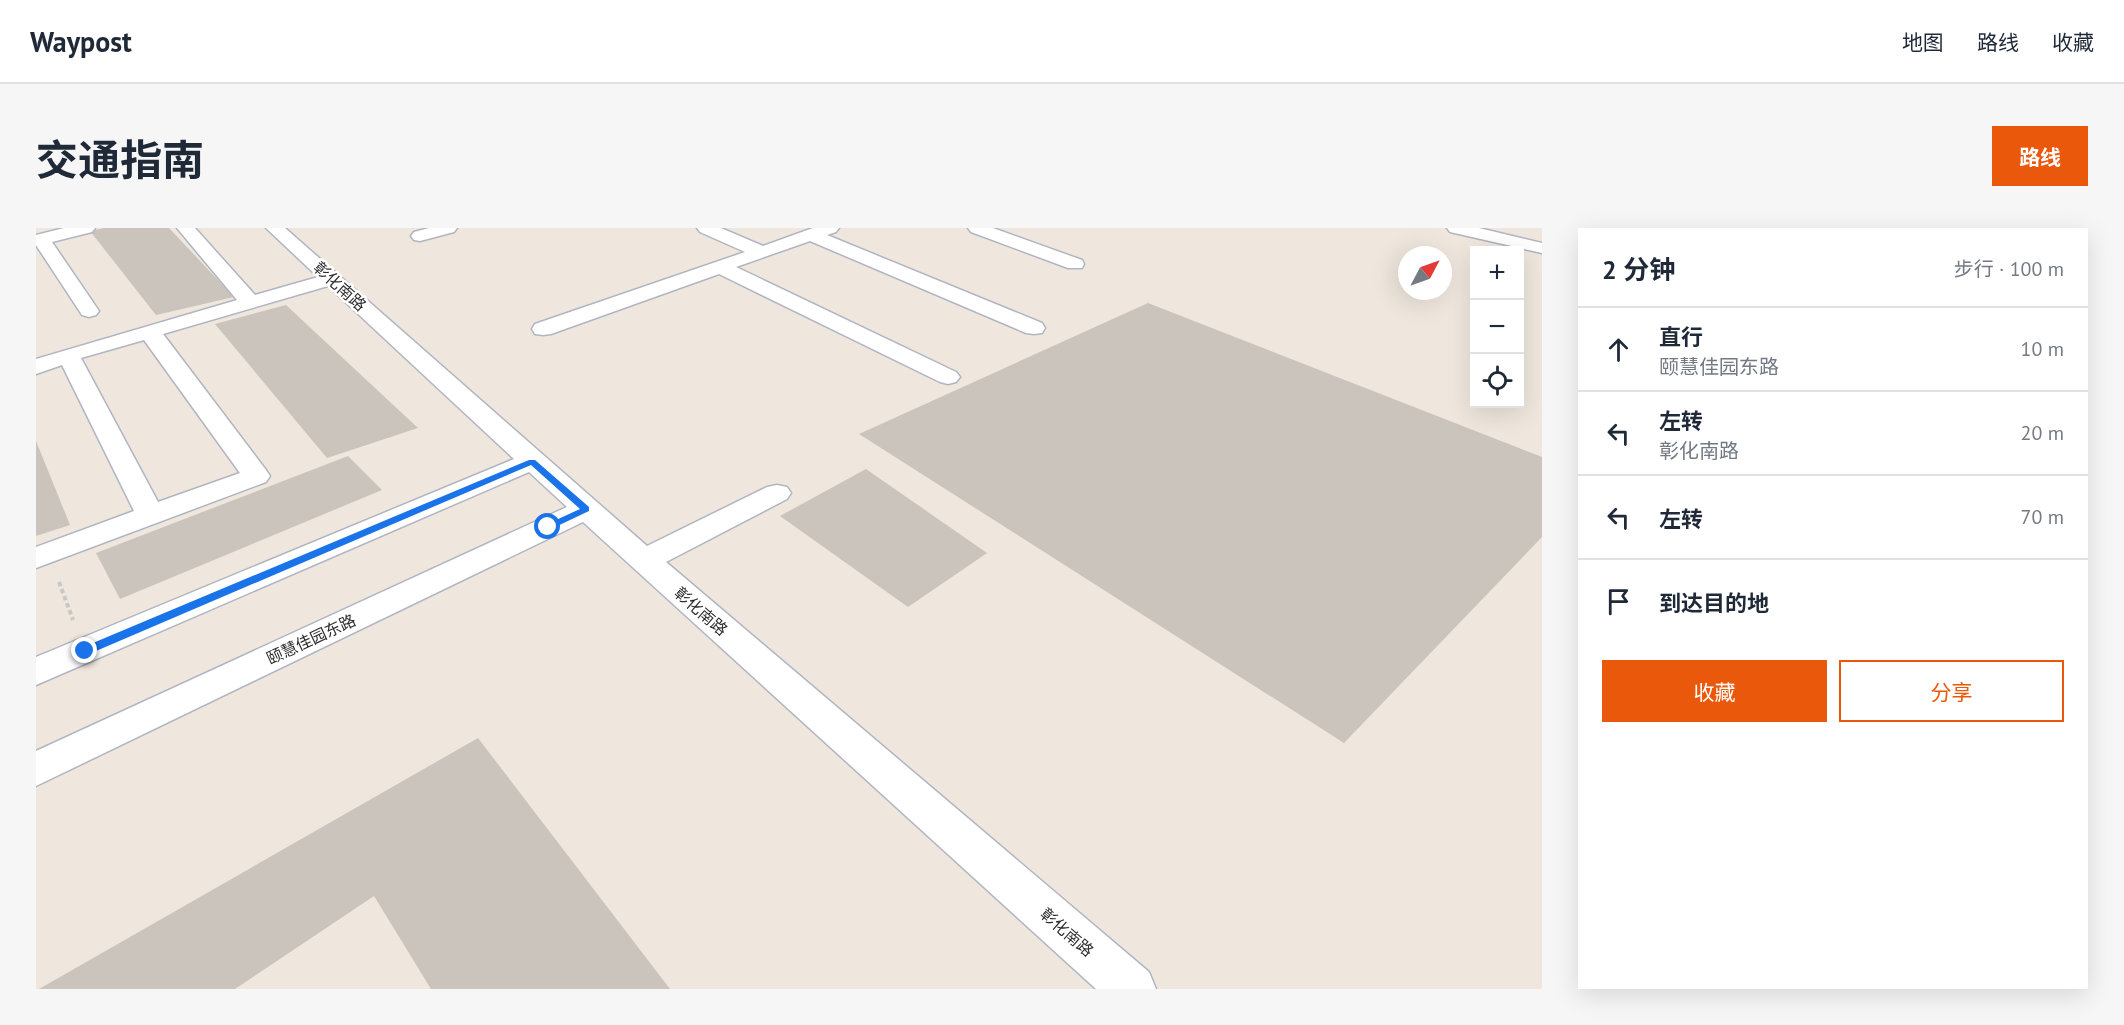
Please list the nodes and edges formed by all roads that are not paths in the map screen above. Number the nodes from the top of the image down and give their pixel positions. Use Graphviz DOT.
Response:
graph roads {
  1 [pos="86,228"];
  2 [pos="186,228"];
  3 [pos="275,228"];
  4 [pos="448,228"];
  5 [pos="706,228"];
  6 [pos="830,228"];
  7 [pos="977,228"];
  8 [pos="1456,228"];
  9 [pos="811,235"];
  10 [pos="420,236"];
  11 [pos="38,239"];
  12 [pos="1542,248"];
  13 [pos="762,252"];
  14 [pos="1076,264"];
  15 [pos="720,267"];
  16 [pos="332,279"];
  17 [pos="250,302"];
  18 [pos="89,311"];
  19 [pos="1035,328"];
  20 [pos="543,329"];
  21 [pos="149,331"];
  22 [pos="68,355"];
  23 [pos="36,367"];
  24 [pos="948,377"];
  25 [pos="532,461"];
  26 [pos="777,493"];
  27 [pos="586,509"];
  28 [pos="151,516"];
  29 [pos="43,555"];
  30 [pos="644,560"];
  31 [pos="36,672"];
  32 [pos="36,769"];
  33 [pos="1132,989"];
  1 -- 11 [label="street"];
  2 -- 17 [label="street"];
  3 -- 16 [label="street, 彰化南路"];
  4 -- 10 [label="street"];
  5 -- 13 [label="street"];
  6 -- 9 [label="street"];
  7 -- 14 [label="street"];
  8 -- 12 [label="street"];
  9 -- 13 [label="street"];
  9 -- 19 [label="street"];
  11 -- 18 [label="street"];
  13 -- 15 [label="street"];
  15 -- 20 [label="street"];
  15 -- 24 [label="street"];
  16 -- 17 [label="street"];
  16 -- 25 [label="street, 彰化南路"];
  17 -- 21 [label="street"];
  21 -- 22 [label="street"];
  21 -- 28 [label="street"];
  22 -- 23 [label="street"];
  22 -- 28 [label="street"];
  25 -- 27 [label="street, 彰化南路"];
  25 -- 31 [label="street"];
  26 -- 30 [label="street"];
  27 -- 30 [label="street, 彰化南路"];
  27 -- 32 [label="street, 颐慧佳园东路"];
  28 -- 29 [label="street"];
  30 -- 33 [label="street, 彰化南路"];
}
